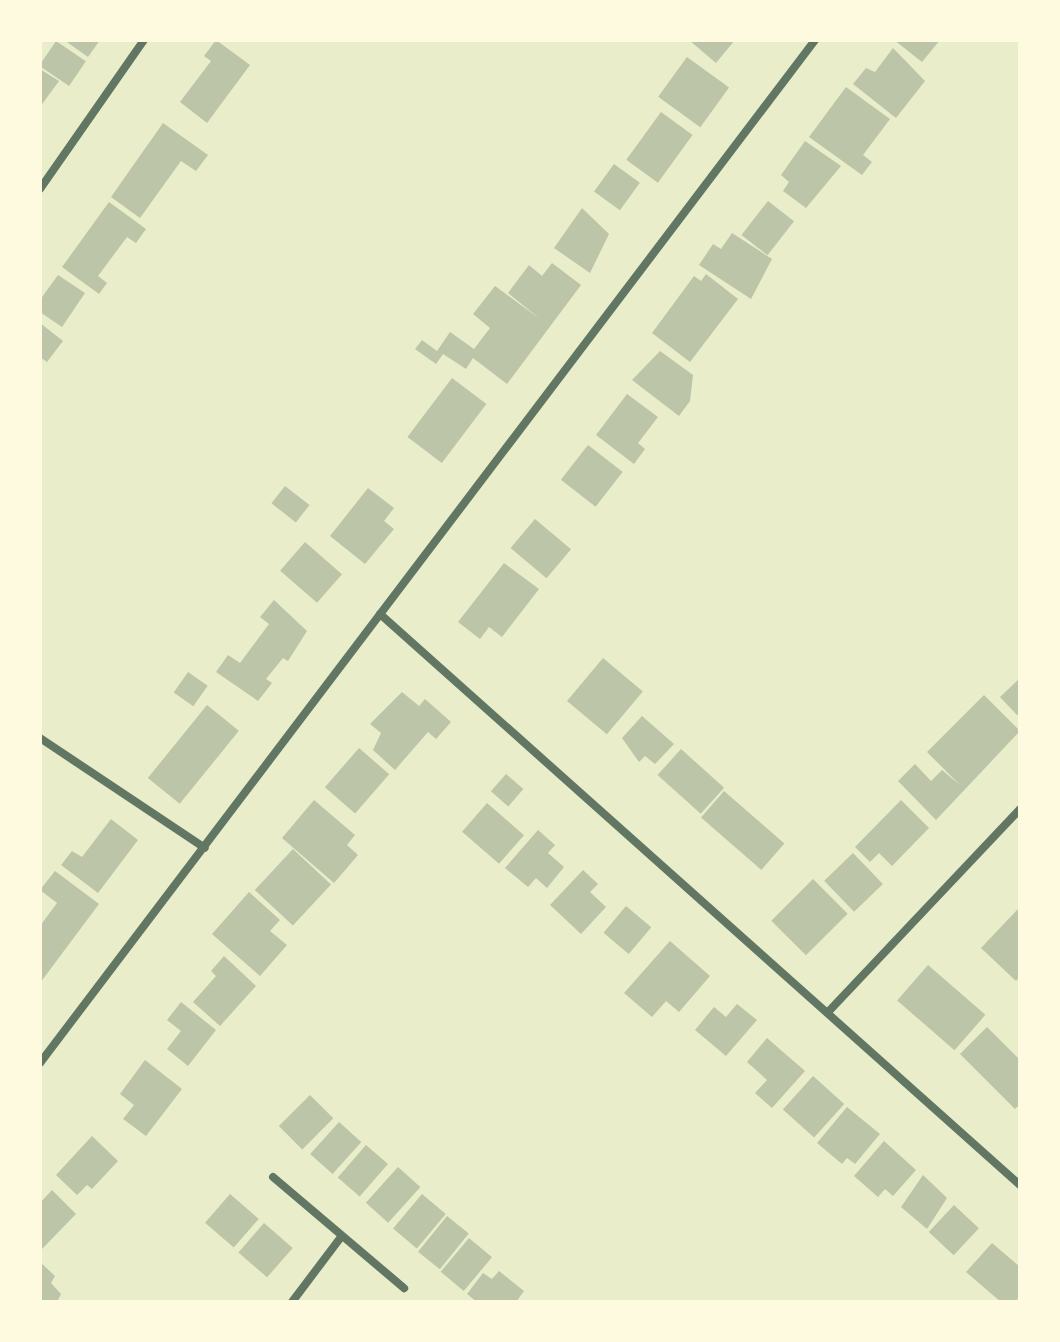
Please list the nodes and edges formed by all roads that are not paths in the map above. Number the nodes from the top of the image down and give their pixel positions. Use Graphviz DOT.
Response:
graph roads {
  1 [pos="144,40"];
  2 [pos="815,40"];
  3 [pos="40,189"];
  4 [pos="380,614"];
  5 [pos="40,738"];
  6 [pos="1020,809"];
  7 [pos="205,848"];
  8 [pos="830,1010"];
  9 [pos="40,1063"];
  10 [pos="273,1177"];
  11 [pos="1020,1185"];
  12 [pos="341,1237"];
  13 [pos="404,1288"];
  14 [pos="292,1302"];
  1 -- 3 [label="street"];
  2 -- 4 [label="street"];
  4 -- 7 [label="street"];
  4 -- 8 [label="street"];
  5 -- 7 [label="street"];
  6 -- 8 [label="street"];
  7 -- 9 [label="street"];
  8 -- 11 [label="street"];
  10 -- 12 [label="street"];
  12 -- 13 [label="street"];
  12 -- 14 [label="street"];
}
